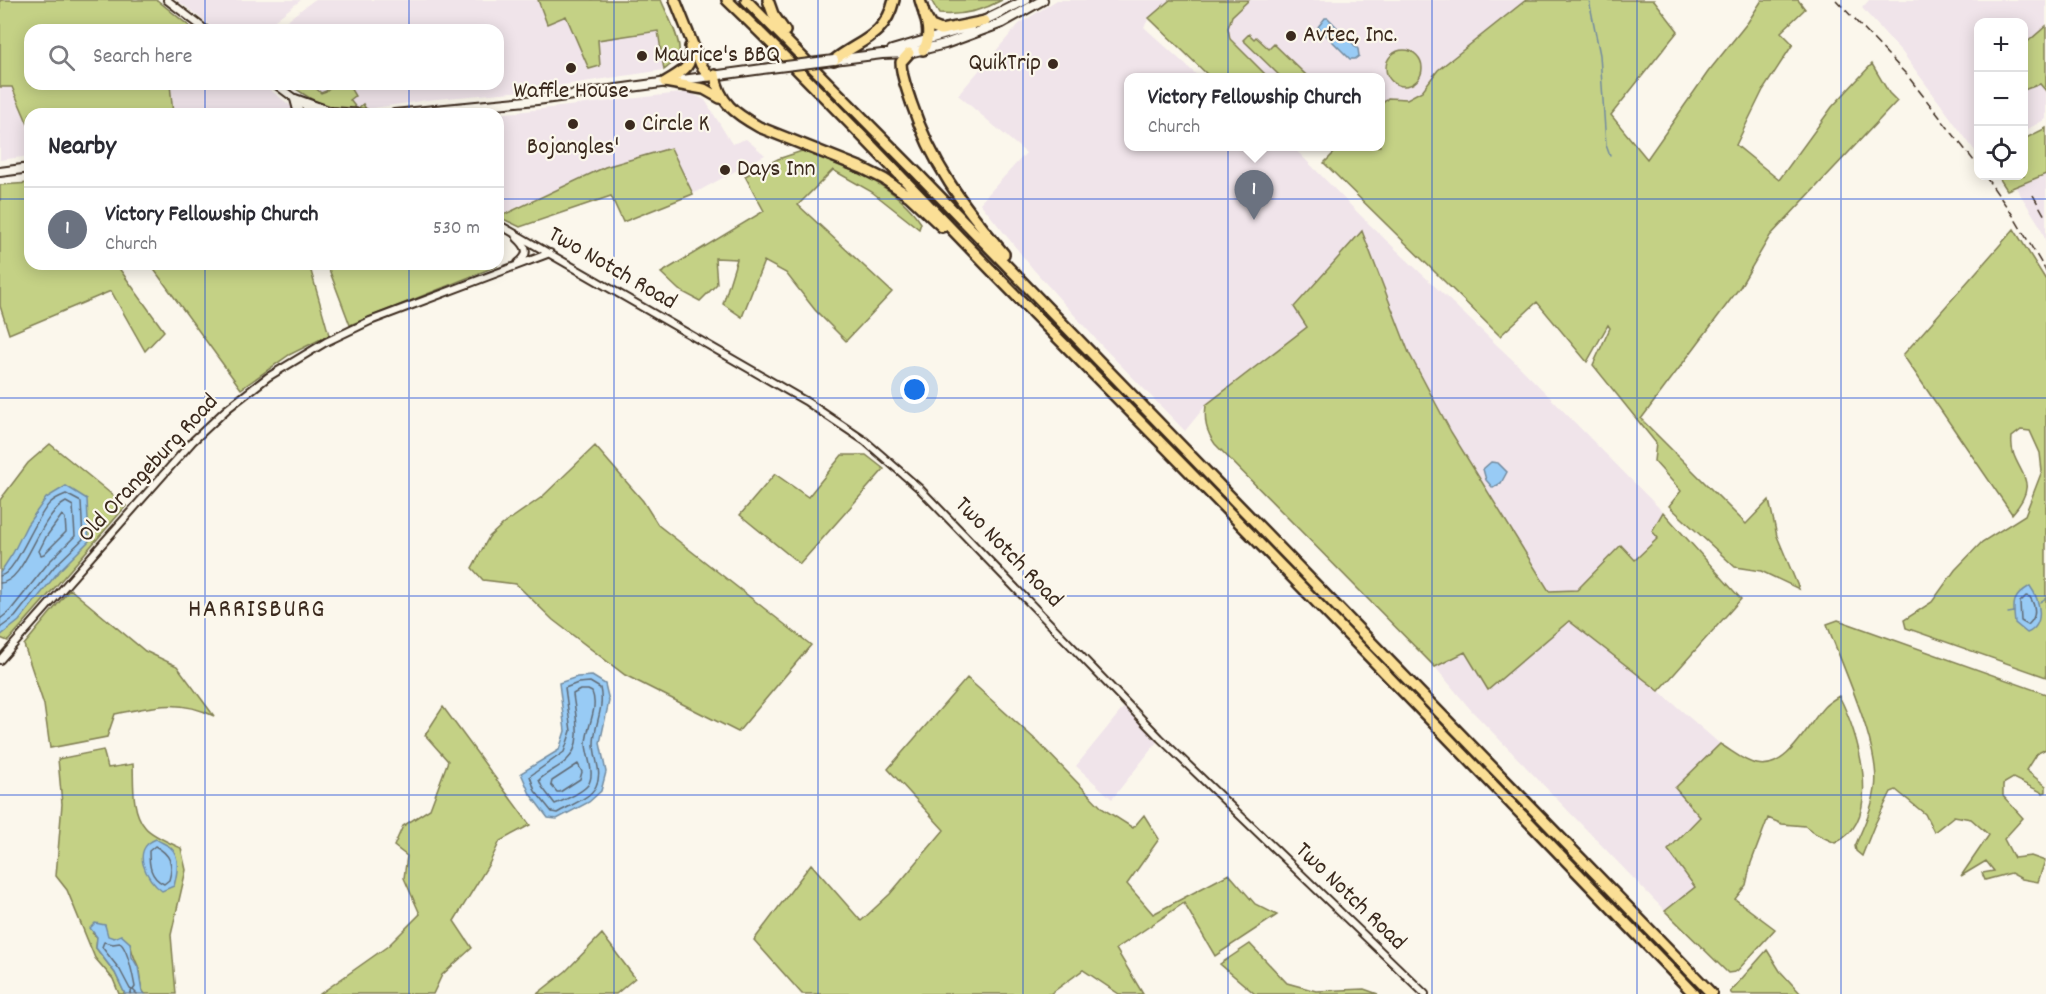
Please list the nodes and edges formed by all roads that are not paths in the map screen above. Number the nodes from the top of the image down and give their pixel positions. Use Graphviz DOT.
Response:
graph roads {
  1 [pos="167,0"];
  2 [pos="675,0"];
  3 [pos="727,0"];
  4 [pos="746,0"];
  5 [pos="768,0"];
  6 [pos="894,0"];
  7 [pos="920,0"];
  8 [pos="1026,0"];
  9 [pos="1043,0"];
  10 [pos="924,14"];
  11 [pos="985,21"];
  12 [pos="198,24"];
  13 [pos="686,27"];
  14 [pos="928,41"];
  15 [pos="923,50"];
  16 [pos="909,53"];
  17 [pos="882,54"];
  18 [pos="834,60"];
  19 [pos="712,76"];
  20 [pos="825,79"];
  21 [pos="665,82"];
  22 [pos="283,90"];
  23 [pos="295,99"];
  24 [pos="726,103"];
  25 [pos="297,108"];
  26 [pos="307,108"];
  27 [pos="320,108"];
  28 [pos="461,108"];
  29 [pos="24,169"];
  30 [pos="0,172"];
  31 [pos="504,227"];
  32 [pos="511,231"];
  33 [pos="550,254"];
  34 [pos="512,267"];
  35 [pos="1047,307"];
  36 [pos="1040,320"];
  37 [pos="0,660"];
  38 [pos="1425,994"];
  39 [pos="1695,994"];
  40 [pos="1712,994"];
  1 -- 12 [label="street"];
  2 -- 13 [label="highway"];
  3 -- 36 [label="highway"];
  4 -- 20 [label="highway"];
  5 -- 20 [label="highway"];
  6 -- 18 [label="highway"];
  7 -- 10 [label="highway"];
  8 -- 11 [label="main road"];
  9 -- 15 [label="main road"];
  10 -- 11 [label="highway"];
  10 -- 14 [label="highway"];
  11 -- 14 [label="main road"];
  13 -- 19 [label="highway"];
  13 -- 21 [label="highway"];
  14 -- 15 [label="highway"];
  14 -- 17 [label="main road"];
  15 -- 16 [label="main road"];
  16 -- 17 [label="main road"];
  16 -- 35 [label="highway"];
  17 -- 18 [label="main road"];
  18 -- 19 [label="main road, bridge"];
  19 -- 21 [label="main road"];
  19 -- 24 [label="highway"];
  20 -- 35 [label="highway"];
  21 -- 24 [label="highway"];
  21 -- 28 [label="main road"];
  22 -- 23 [label="street"];
  23 -- 25 [label="main road"];
  23 -- 26 [label="street"];
  23 -- 27 [label="main road"];
  24 -- 36 [label="highway"];
  29 -- 30 [label="main road"];
  31 -- 32 [label="street, Two Notch Road"];
  32 -- 33 [label="street, Two Notch Road"];
  32 -- 34 [label="street"];
  33 -- 34 [label="street, Old Orangeburg Road"];
  33 -- 38 [label="street, Two Notch Road"];
  34 -- 37 [label="street, Old Orangeburg Road"];
  35 -- 40 [label="highway"];
  36 -- 39 [label="highway"];
}
